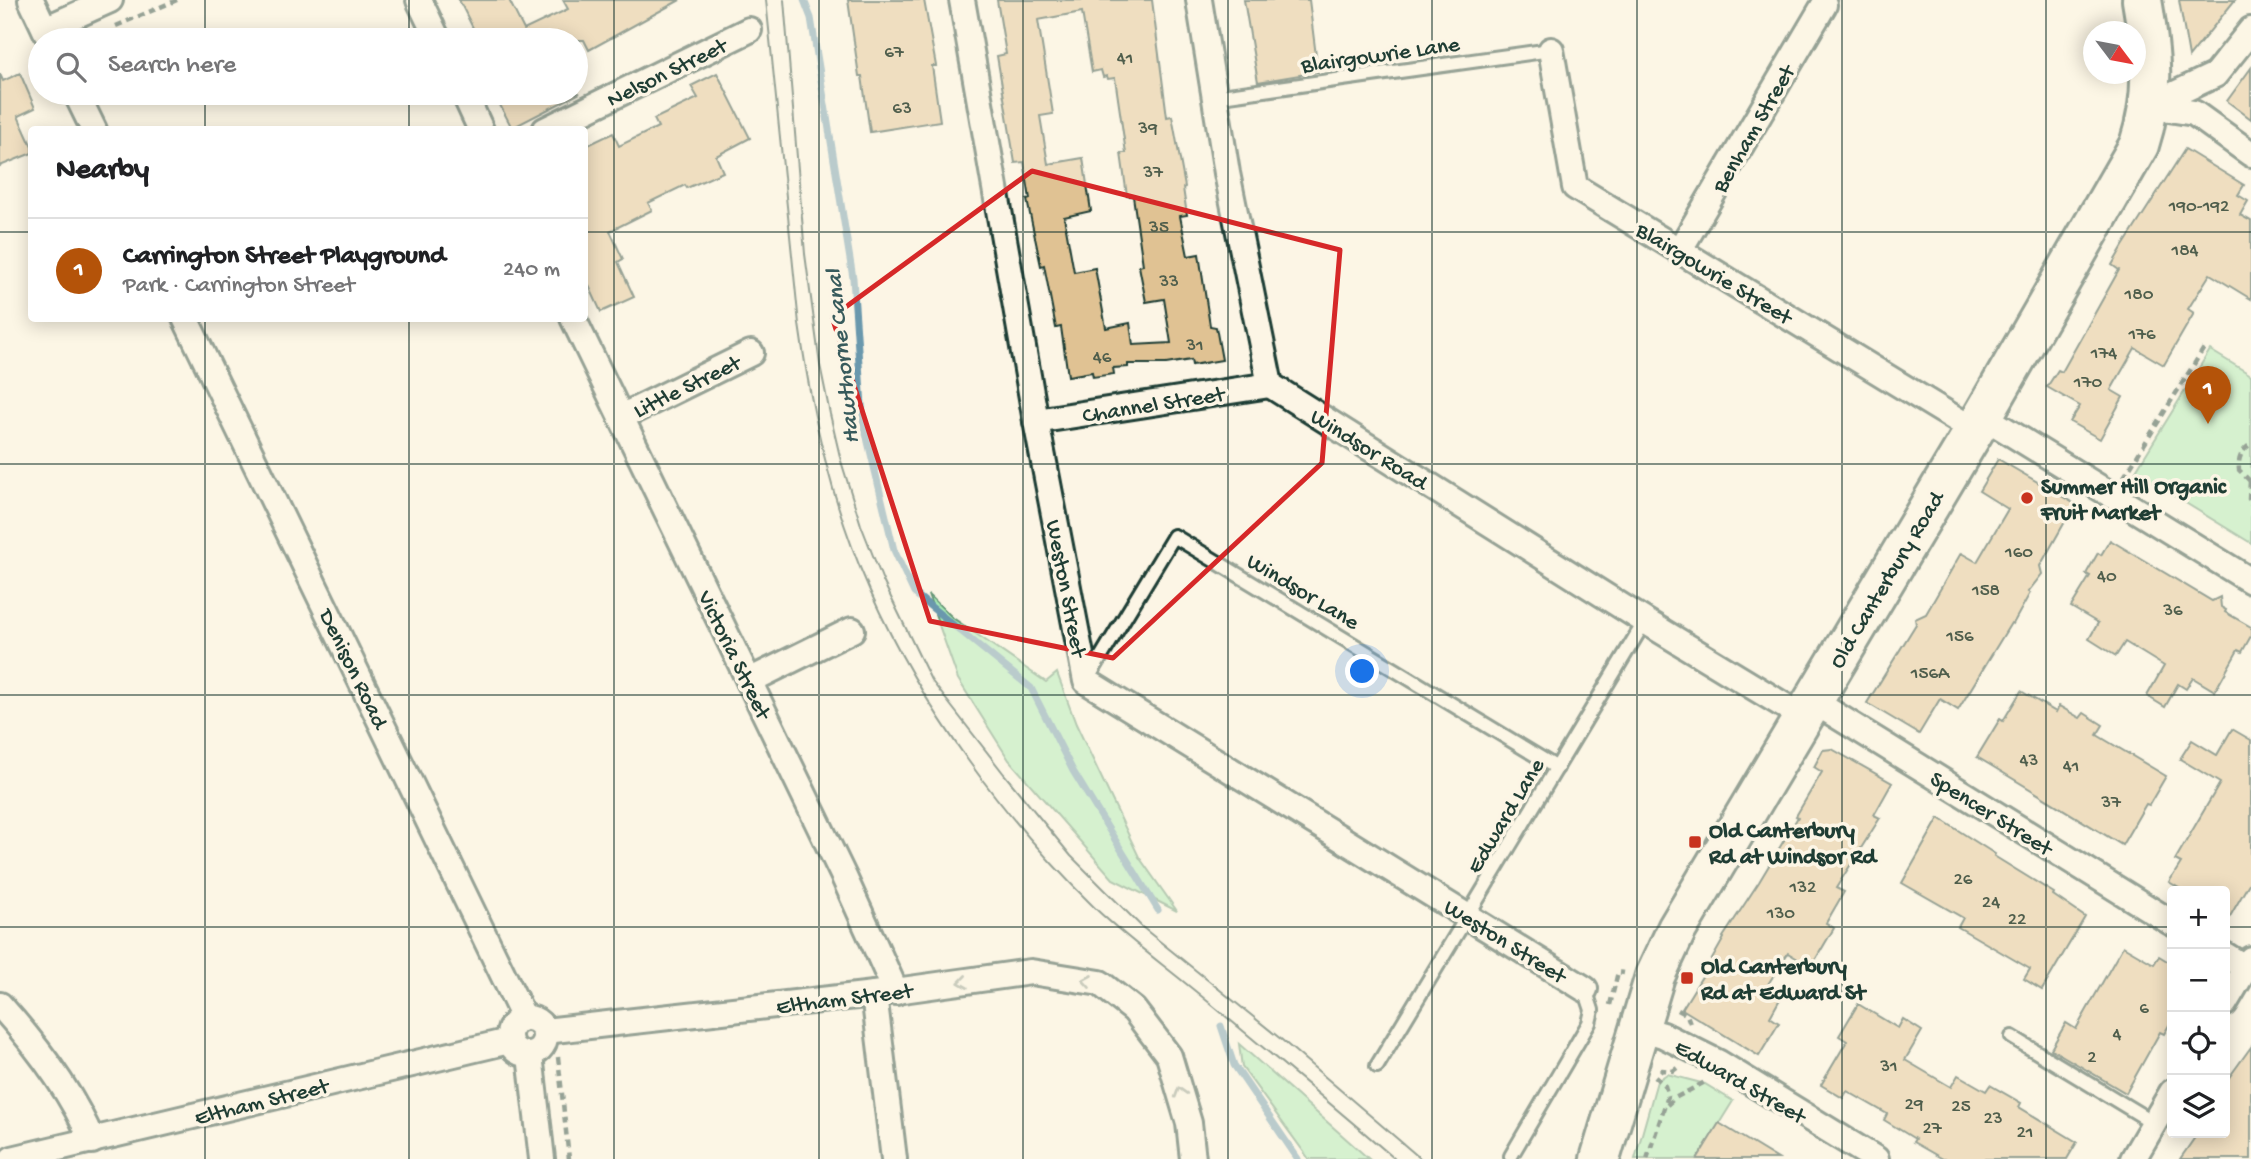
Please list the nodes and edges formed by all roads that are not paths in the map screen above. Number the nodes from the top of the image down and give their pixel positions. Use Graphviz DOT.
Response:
graph roads {
  1 [pos="31,0"];
  2 [pos="110,0"];
  3 [pos="419,0"];
  4 [pos="962,0"];
  5 [pos="1199,0"];
  6 [pos="2142,0"];
  7 [pos="1824,5"];
  8 [pos="45,28"];
  9 [pos="60,28"];
  10 [pos="432,28"];
  11 [pos="749,30"];
  12 [pos="2251,30"];
  13 [pos="1551,50"];
  14 [pos="2215,75"];
  15 [pos="1214,97"];
  16 [pos="82,105"];
  17 [pos="470,105"];
  18 [pos="2150,106"];
  19 [pos="2194,113"];
  20 [pos="92,126"];
  21 [pos="479,126"];
  22 [pos="553,126"];
  23 [pos="2251,155"];
  24 [pos="1679,251"];
  25 [pos="187,322"];
  26 [pos="575,322"];
  27 [pos="751,353"];
  28 [pos="1270,385"];
  29 [pos="621,417"];
  30 [pos="1036,421"];
  31 [pos="1979,423"];
  32 [pos="2251,581"];
  33 [pos="1644,621"];
  34 [pos="852,630"];
  35 [pos="749,681"];
  36 [pos="1086,681"];
  37 [pos="1808,709"];
  38 [pos="1557,768"];
  39 [pos="1467,916"];
  40 [pos="2167,920"];
  41 [pos="1586,989"];
  42 [pos="885,993"];
  43 [pos="0,1004"];
  44 [pos="534,1025"];
  45 [pos="1639,1028"];
  46 [pos="2012,1037"];
  47 [pos="509,1041"];
  48 [pos="530,1055"];
  49 [pos="1377,1066"];
  50 [pos="2167,1101"];
  51 [pos="2154,1123"];
  52 [pos="103,1146"];
  53 [pos="1511,1156"];
  54 [pos="12,1159"];
  55 [pos="542,1159"];
  56 [pos="894,1159"];
  57 [pos="1193,1159"];
  58 [pos="1601,1159"];
  59 [pos="1876,1159"];
  60 [pos="2133,1159"];
  1 -- 8 [label="street"];
  2 -- 9 [label="street"];
  3 -- 10 [label="street"];
  4 -- 30 [label="street, Weston Street"];
  5 -- 15 [label="street"];
  6 -- 18 [label="main road, Old Canterbury Road"];
  7 -- 24 [label="street, Benham Street"];
  11 -- 22 [label="street, Nelson Street"];
  12 -- 14 [label="street"];
  13 -- 15 [label="lane, Blairgowrie Lane"];
  13 -- 24 [label="street, Blairgowrie Street"];
  14 -- 18 [label="street"];
  14 -- 19 [label="street"];
  15 -- 28 [label="street"];
  16 -- 20 [label="street"];
  17 -- 21 [label="street"];
  18 -- 19 [label="street"];
  18 -- 31 [label="main road, Old Canterbury Road"];
  19 -- 23 [label="street"];
  24 -- 31 [label="street, Blairgowrie Street"];
  25 -- 44 [label="street, Denison Road"];
  26 -- 29 [label="street, Victoria Street"];
  27 -- 29 [label="street, Little Street"];
  28 -- 30 [label="street, Channel Street"];
  28 -- 33 [label="street, Windsor Road"];
  29 -- 35 [label="street, Victoria Street"];
  30 -- 36 [label="street, Weston Street"];
  31 -- 32 [label="street, Blairgowrie Street"];
  31 -- 37 [label="main road, Old Canterbury Road"];
  33 -- 37 [label="street, Windsor Road"];
  33 -- 38 [label="lane, Edward Lane"];
  34 -- 35 [label="street"];
  35 -- 42 [label="street, Victoria Street"];
  36 -- 38 [label="lane, Windsor Lane"];
  36 -- 39 [label="street, Weston Street"];
  37 -- 40 [label="street, Spencer Street"];
  37 -- 45 [label="main road, Old Canterbury Road"];
  38 -- 39 [label="lane, Edward Lane"];
  39 -- 41 [label="street, Weston Street"];
  39 -- 49 [label="lane, Edward Lane"];
  41 -- 53 [label="lane"];
  42 -- 44 [label="street, Eltham Street"];
  42 -- 56 [label="street, Victoria Street"];
  57 -- 42 [label="street, Eltham Street, one-way"];
  43 -- 52 [label="street"];
  44 -- 47 [label="street"];
  44 -- 48 [label="street"];
  45 -- 58 [label="main road, Old Canterbury Road"];
  45 -- 59 [label="street, Edward Street"];
  46 -- 51 [label="lane"];
  47 -- 48 [label="street"];
  47 -- 52 [label="street, Eltham Street"];
  48 -- 55 [label="street"];
  50 -- 51 [label="street"];
  51 -- 60 [label="street"];
  52 -- 54 [label="street, Eltham Street"];
}
